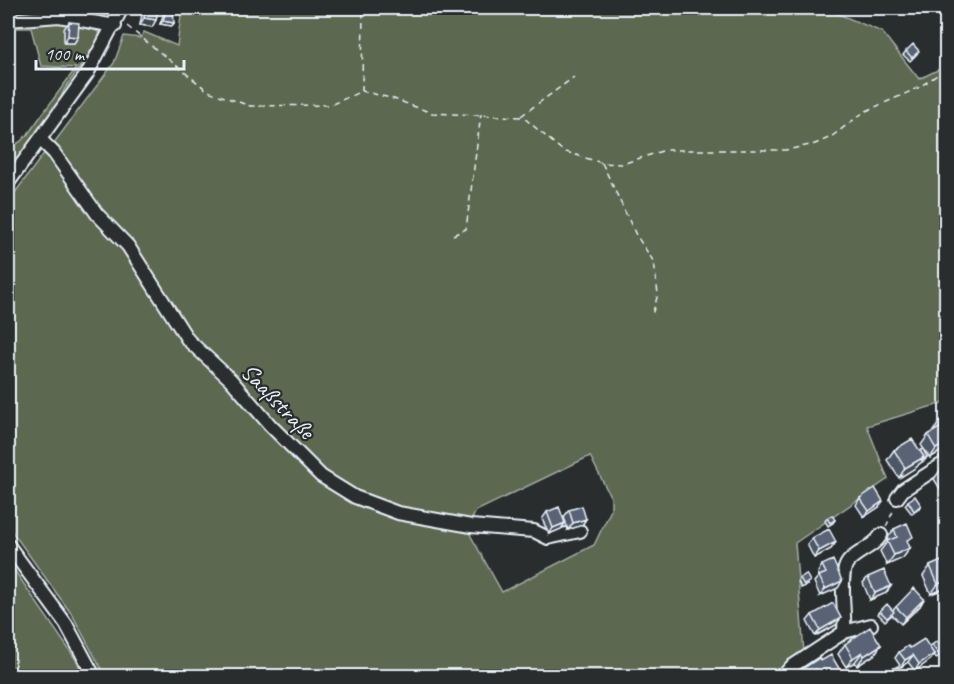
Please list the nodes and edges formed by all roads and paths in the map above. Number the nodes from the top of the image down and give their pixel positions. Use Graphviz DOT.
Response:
graph roads {
  1 [pos="363,8"];
  2 [pos="118,17"];
  3 [pos="8,20"];
  4 [pos="95,21"];
  5 [pos="64,26"];
  6 [pos="946,69"];
  7 [pos="574,77"];
  8 [pos="362,92"];
  9 [pos="482,113"];
  10 [pos="520,117"];
  11 [pos="41,140"];
  12 [pos="602,163"];
  13 [pos="8,183"];
  14 [pos="453,235"];
  15 [pos="652,315"];
  16 [pos="946,462"];
  17 [pos="897,498"];
  18 [pos="580,531"];
  19 [pos="881,535"];
  20 [pos="8,545"];
  21 [pos="871,625"];
  22 [pos="844,632"];
  23 [pos="93,676"];
  24 [pos="783,676"];
  1 -- 8 [label="path"];
  2 -- 4 [label="street"];
  2 -- 8 [label="path"];
  2 -- 11 [label="street"];
  3 -- 4 [label="street"];
  4 -- 5 [label="street"];
  6 -- 12 [label="path"];
  7 -- 10 [label="path"];
  8 -- 9 [label="path"];
  9 -- 10 [label="path"];
  9 -- 14 [label="path"];
  10 -- 12 [label="path"];
  11 -- 13 [label="street"];
  11 -- 18 [label="street, Saaßstraße"];
  12 -- 15 [label="path"];
  16 -- 17 [label="street"];
  17 -- 19 [label="path"];
  19 -- 22 [label="street"];
  20 -- 23 [label="street"];
  21 -- 22 [label="street"];
  22 -- 24 [label="street"];
}
